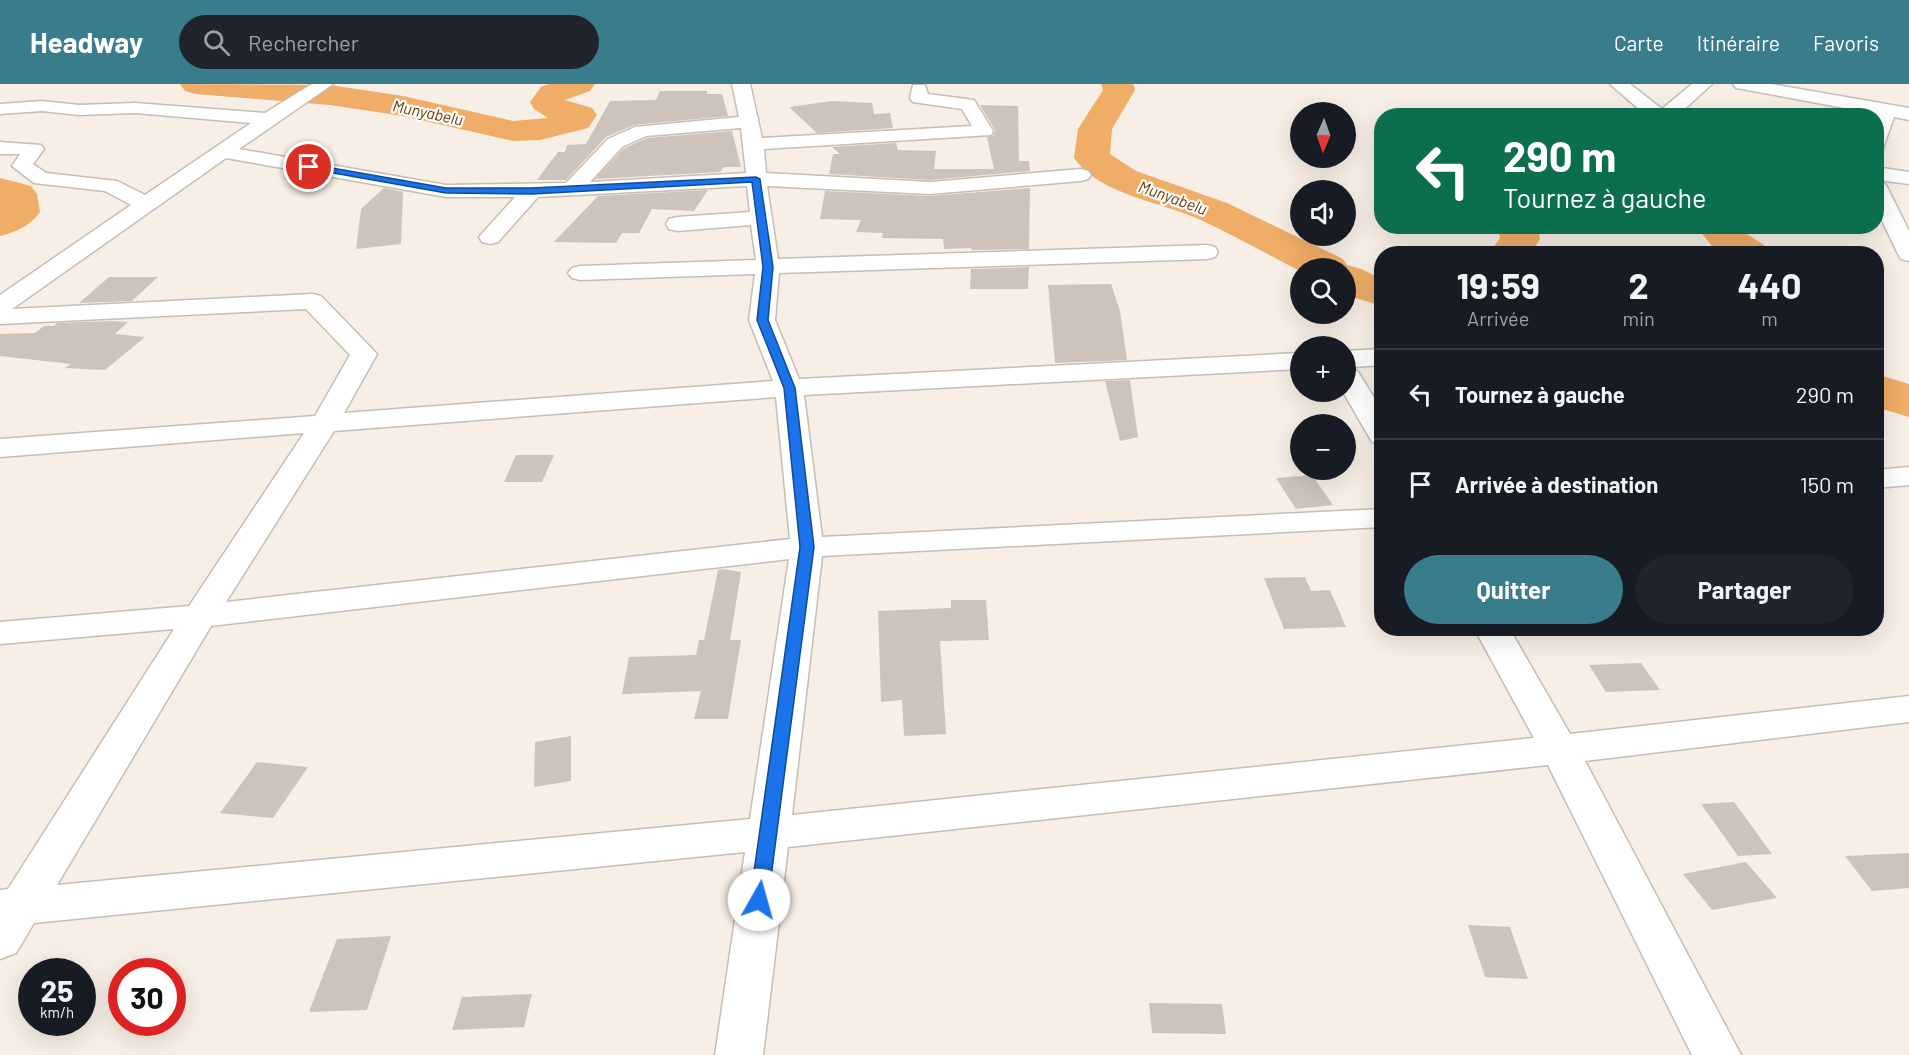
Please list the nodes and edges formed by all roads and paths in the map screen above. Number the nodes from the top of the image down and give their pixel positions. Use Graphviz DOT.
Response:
graph roads {
  1 [pos="741,84"];
  2 [pos="1619,84"];
  3 [pos="1703,84"];
  4 [pos="1742,84"];
  5 [pos="919,89"];
  6 [pos="313,91"];
  7 [pos="1649,108"];
  8 [pos="1674,108"];
  9 [pos="1876,108"];
  10 [pos="0,109"];
  11 [pos="1884,109"];
  12 [pos="1887,110"];
  13 [pos="1909,114"];
  14 [pos="269,119"];
  15 [pos="1884,119"];
  16 [pos="752,133"];
  17 [pos="0,148"];
  18 [pos="225,152"];
  19 [pos="1884,174"];
  20 [pos="1081,175"];
  21 [pos="1909,178"];
  22 [pos="756,179"];
  23 [pos="572,189"];
  24 [pos="532,191"];
  25 [pos="1884,203"];
  26 [pos="147,205"];
  27 [pos="763,218"];
  28 [pos="677,224"];
  29 [pos="490,237"];
  30 [pos="1908,248"];
  31 [pos="1207,252"];
  32 [pos="768,267"];
  33 [pos="580,273"];
  34 [pos="0,306"];
  35 [pos="0,317"];
  36 [pos="1374,357"];
  37 [pos="1356,358"];
  38 [pos="1290,362"];
  39 [pos="789,388"];
  40 [pos="1356,390"];
  41 [pos="1374,422"];
  42 [pos="325,423"];
  43 [pos="0,448"];
  44 [pos="1909,476"];
  45 [pos="1884,478"];
  46 [pos="1374,518"];
  47 [pos="807,547"];
  48 [pos="200,616"];
  49 [pos="0,633"];
  50 [pos="1496,636"];
  51 [pos="1909,709"];
  52 [pos="1560,750"];
  53 [pos="767,834"];
  54 [pos="11,907"];
  55 [pos="0,940"];
  56 [pos="739,1055"];
  57 [pos="1717,1055"];
  1 -- 16 [label="street"];
  2 -- 7 [label="street"];
  3 -- 8 [label="street"];
  4 -- 9 [label="street"];
  5 -- 16 [label="street"];
  6 -- 14 [label="street"];
  10 -- 14 [label="street"];
  11 -- 12 [label="street"];
  12 -- 13 [label="street"];
  12 -- 15 [label="street"];
  14 -- 18 [label="street"];
  16 -- 22 [label="street"];
  16 -- 23 [label="street"];
  17 -- 26 [label="street"];
  18 -- 24 [label="street"];
  18 -- 26 [label="street"];
  19 -- 21 [label="street"];
  20 -- 22 [label="street"];
  22 -- 23 [label="street"];
  22 -- 27 [label="street"];
  23 -- 24 [label="street"];
  24 -- 29 [label="street"];
  25 -- 30 [label="street"];
  26 -- 34 [label="street"];
  27 -- 28 [label="street"];
  27 -- 32 [label="street"];
  31 -- 32 [label="street"];
  32 -- 33 [label="street"];
  32 -- 39 [label="street"];
  35 -- 42 [label="street"];
  36 -- 37 [label="street"];
  38 -- 39 [label="street"];
  39 -- 42 [label="street"];
  39 -- 47 [label="street"];
  40 -- 41 [label="street"];
  42 -- 43 [label="street"];
  42 -- 48 [label="street"];
  44 -- 45 [label="street"];
  46 -- 47 [label="street"];
  47 -- 48 [label="street"];
  47 -- 53 [label="street"];
  48 -- 49 [label="street"];
  48 -- 54 [label="street"];
  50 -- 52 [label="street"];
  51 -- 52 [label="street"];
  52 -- 53 [label="street"];
  52 -- 57 [label="street"];
  53 -- 54 [label="street"];
  53 -- 56 [label="street"];
  54 -- 55 [label="street"];
}
